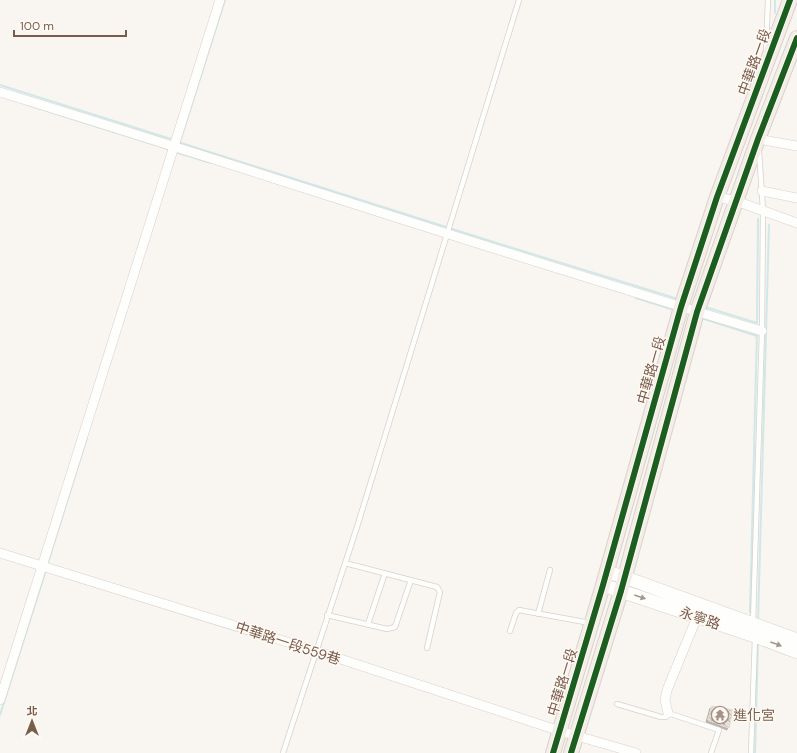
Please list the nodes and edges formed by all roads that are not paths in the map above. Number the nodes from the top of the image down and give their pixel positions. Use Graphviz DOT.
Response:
graph roads {
  1 [pos="220,0"];
  2 [pos="519,0"];
  3 [pos="768,0"];
  4 [pos="790,0"];
  5 [pos="797,38"];
  6 [pos="764,69"];
  7 [pos="0,92"];
  8 [pos="758,139"];
  9 [pos="174,146"];
  10 [pos="797,146"];
  11 [pos="762,191"];
  12 [pos="717,197"];
  13 [pos="797,198"];
  14 [pos="736,201"];
  15 [pos="763,210"];
  16 [pos="797,223"];
  17 [pos="446,234"];
  18 [pos="681,307"];
  19 [pos="697,312"];
  20 [pos="762,331"];
  21 [pos="0,553"];
  22 [pos="344,563"];
  23 [pos="42,566"];
  24 [pos="550,570"];
  25 [pos="385,573"];
  26 [pos="605,578"];
  27 [pos="411,580"];
  28 [pos="623,584"];
  29 [pos="538,614"];
  30 [pos="327,615"];
  31 [pos="697,616"];
  32 [pos="592,623"];
  33 [pos="368,624"];
  34 [pos="754,630"];
  35 [pos="510,631"];
  36 [pos="797,640"];
  37 [pos="427,648"];
  38 [pos="316,652"];
  39 [pos="797,652"];
  40 [pos="0,700"];
  41 [pos="617,704"];
  42 [pos="668,713"];
  43 [pos="560,731"];
  44 [pos="576,736"];
  45 [pos="283,753"];
  46 [pos="554,753"];
  47 [pos="571,753"];
  48 [pos="636,753"];
  49 [pos="711,753"];
  50 [pos="751,753"];
  1 -- 9 [label="street"];
  2 -- 17 [label="lane"];
  3 -- 6 [label="lane"];
  4 -- 6 [label="main road, 中華路一段"];
  5 -- 8 [label="main road, 中華路一段"];
  6 -- 12 [label="main road, 中華路一段"];
  7 -- 9 [label="street"];
  8 -- 10 [label="street"];
  8 -- 11 [label="lane"];
  8 -- 14 [label="main road, 中華路一段"];
  9 -- 17 [label="street"];
  9 -- 23 [label="street"];
  11 -- 13 [label="street"];
  11 -- 15 [label="lane"];
  12 -- 14 [label="street"];
  12 -- 18 [label="main road, 中華路一段"];
  14 -- 15 [label="street"];
  14 -- 19 [label="main road, 中華路一段"];
  15 -- 16 [label="street"];
  15 -- 20 [label="lane"];
  17 -- 18 [label="street"];
  17 -- 22 [label="lane"];
  18 -- 19 [label="street"];
  18 -- 26 [label="main road, 中華路一段"];
  19 -- 20 [label="street"];
  19 -- 28 [label="main road, 中華路一段"];
  20 -- 34 [label="lane"];
  21 -- 23 [label="street, 中華路一段559巷"];
  22 -- 25 [label="lane"];
  22 -- 30 [label="lane"];
  23 -- 38 [label="street, 中華路一段559巷"];
  23 -- 40 [label="street"];
  24 -- 29 [label="lane"];
  25 -- 27 [label="lane"];
  25 -- 33 [label="lane"];
  26 -- 28 [label="street, 永寧路"];
  26 -- 32 [label="main road, 中華路一段"];
  27 -- 33 [label="lane"];
  27 -- 37 [label="lane"];
  28 -- 31 [label="street, 永寧路, one-way"];
  28 -- 34 [label="street, 永寧路"];
  28 -- 44 [label="main road, 中華路一段"];
  29 -- 32 [label="lane"];
  29 -- 35 [label="lane"];
  30 -- 33 [label="lane"];
  30 -- 38 [label="lane"];
  31 -- 34 [label="street, 永寧路"];
  31 -- 42 [label="street"];
  32 -- 43 [label="main road, 中華路一段"];
  34 -- 36 [label="street, 永寧路"];
  34 -- 39 [label="street, 永寧路, one-way"];
  34 -- 50 [label="lane"];
  38 -- 43 [label="street, 中華路一段559巷"];
  38 -- 45 [label="lane"];
  41 -- 42 [label="lane"];
  42 -- 49 [label="lane"];
  43 -- 44 [label="street, 中華路一段559巷"];
  43 -- 46 [label="main road, 中華路一段"];
  44 -- 47 [label="main road, 中華路一段"];
  44 -- 48 [label="street, 中華路一段559巷"];
}
